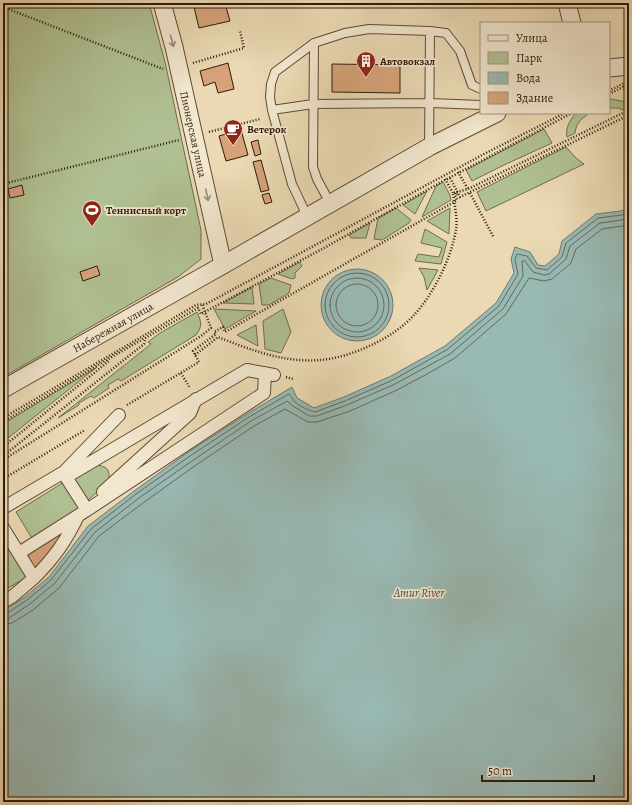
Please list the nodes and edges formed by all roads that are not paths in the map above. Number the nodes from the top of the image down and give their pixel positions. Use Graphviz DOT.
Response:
graph roads {
  1 [pos="162,3"];
  2 [pos="567,3"];
  3 [pos="572,22"];
  4 [pos="430,31"];
  5 [pos="314,43"];
  6 [pos="629,66"];
  7 [pos="610,68"];
  8 [pos="480,89"];
  9 [pos="430,103"];
  10 [pos="313,104"];
  11 [pos="480,105"];
  12 [pos="272,110"];
  13 [pos="495,114"];
  14 [pos="429,147"];
  15 [pos="330,203"];
  16 [pos="307,216"];
  17 [pos="223,265"];
  18 [pos="3,389"];
  19 [pos="196,399"];
  20 [pos="121,411"];
  21 [pos="65,475"];
  22 [pos="3,508"];
  23 [pos="84,512"];
  24 [pos="3,528"];
  25 [pos="18,553"];
  26 [pos="34,578"];
  27 [pos="3,602"];
  1 -- 17 [label="street, Пионерская улица, one-way"];
  2 -- 3 [label="street"];
  4 -- 5 [label="lane"];
  4 -- 8 [label="lane"];
  4 -- 9 [label="lane"];
  5 -- 10 [label="lane"];
  5 -- 12 [label="lane"];
  6 -- 7 [label="street"];
  9 -- 10 [label="lane"];
  9 -- 11 [label="lane"];
  9 -- 14 [label="lane"];
  10 -- 12 [label="lane"];
  10 -- 15 [label="lane"];
  12 -- 16 [label="lane"];
  13 -- 14 [label="street, Набережная улица"];
  14 -- 15 [label="street, Набережная улица"];
  15 -- 16 [label="street, Набережная улица"];
  16 -- 17 [label="street, Набережная улица"];
  17 -- 18 [label="street, Набережная улица"];
  19 -- 21 [label="street"];
  19 -- 23 [label="street"];
  19 -- 23 [label="street"];
  20 -- 21 [label="street"];
  21 -- 22 [label="street"];
  21 -- 23 [label="street"];
  23 -- 25 [label="street"];
  23 -- 26 [label="street"];
  24 -- 25 [label="street"];
  25 -- 26 [label="street"];
  26 -- 27 [label="street"];
}
